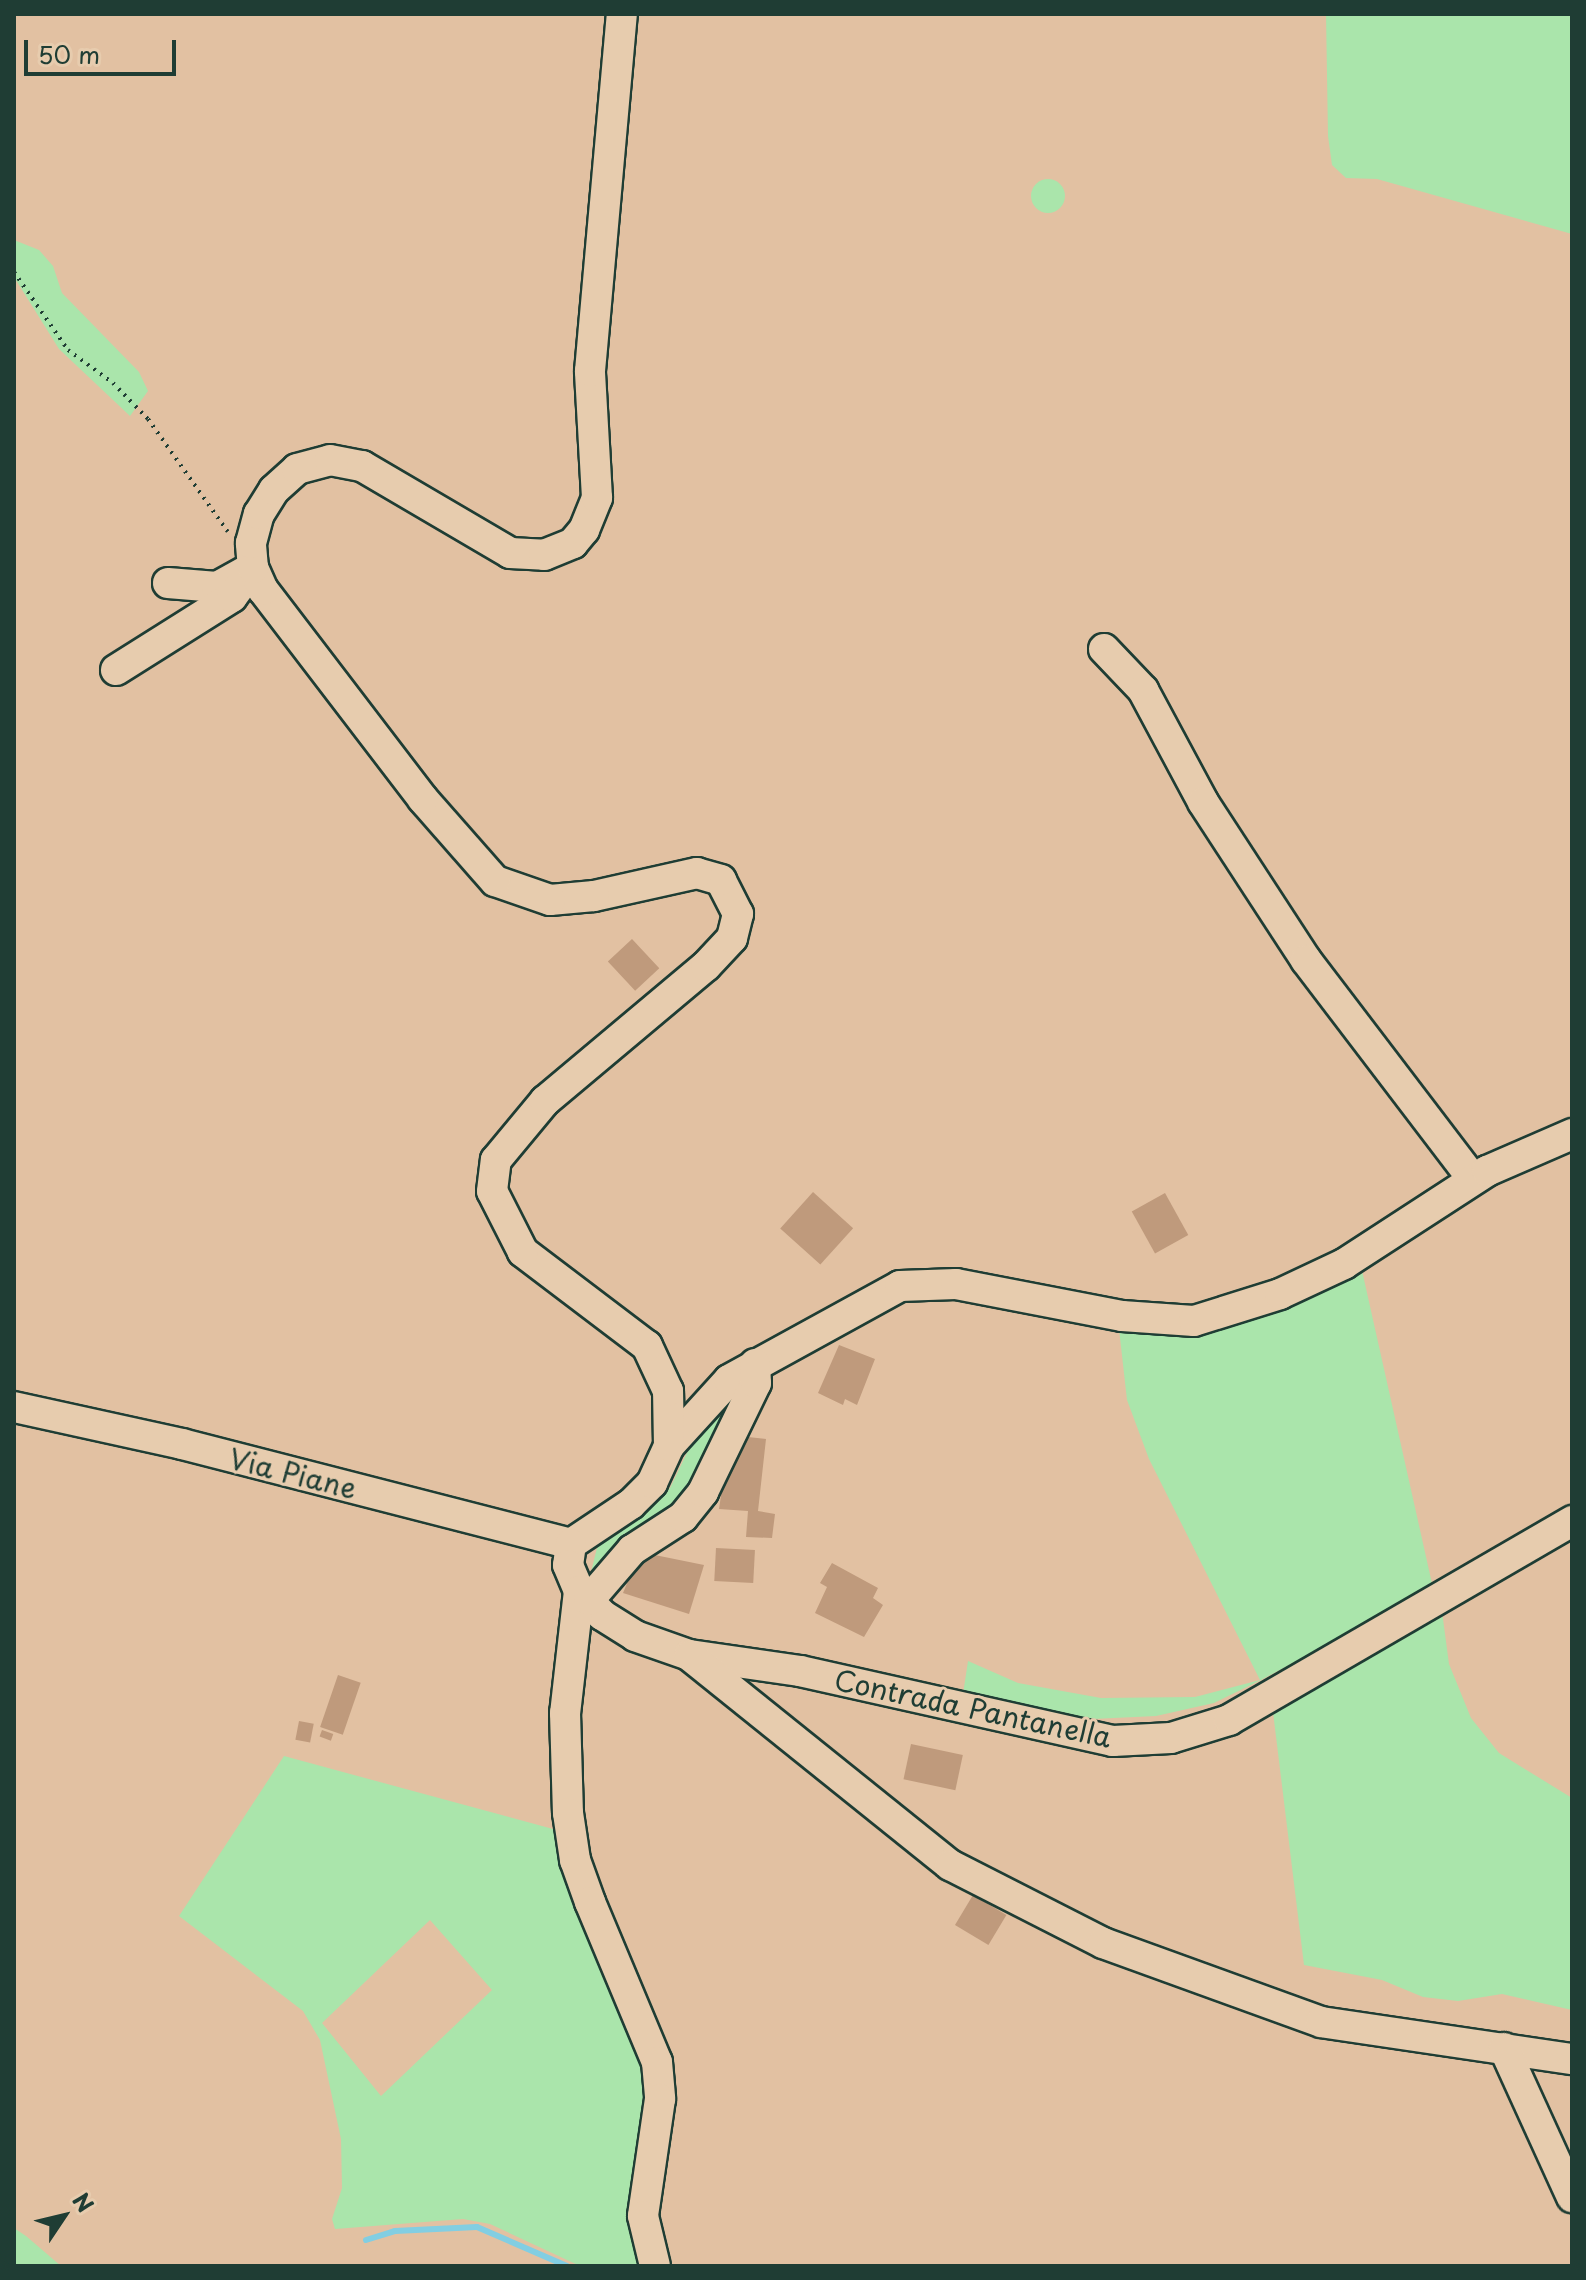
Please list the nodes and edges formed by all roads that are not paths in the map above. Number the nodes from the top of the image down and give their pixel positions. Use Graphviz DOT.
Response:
graph roads {
  1 [pos="622,14"];
  2 [pos="252,555"];
  3 [pos="168,583"];
  4 [pos="1104,649"];
  5 [pos="116,670"];
  6 [pos="1572,1134"];
  7 [pos="1473,1179"];
  8 [pos="755,1364"];
  9 [pos="14,1407"];
  10 [pos="669,1446"];
  11 [pos="1572,1521"];
  12 [pos="571,1544"];
  13 [pos="584,1596"];
  14 [pos="689,1655"];
  15 [pos="1504,2048"];
  16 [pos="1572,2059"];
  17 [pos="1572,2197"];
  18 [pos="655,2266"];
  1 -- 2 [label="street"];
  2 -- 3 [label="street"];
  2 -- 5 [label="street"];
  2 -- 10 [label="street"];
  4 -- 7 [label="street"];
  6 -- 7 [label="street"];
  7 -- 8 [label="street"];
  8 -- 10 [label="street"];
  8 -- 13 [label="street"];
  9 -- 12 [label="street, Via Piane"];
  10 -- 12 [label="street"];
  11 -- 14 [label="street, Contrada Pantanella"];
  12 -- 13 [label="street"];
  13 -- 14 [label="street, Contrada Pantanella"];
  13 -- 18 [label="street"];
  14 -- 15 [label="street"];
  15 -- 16 [label="street"];
  15 -- 17 [label="street"];
}
